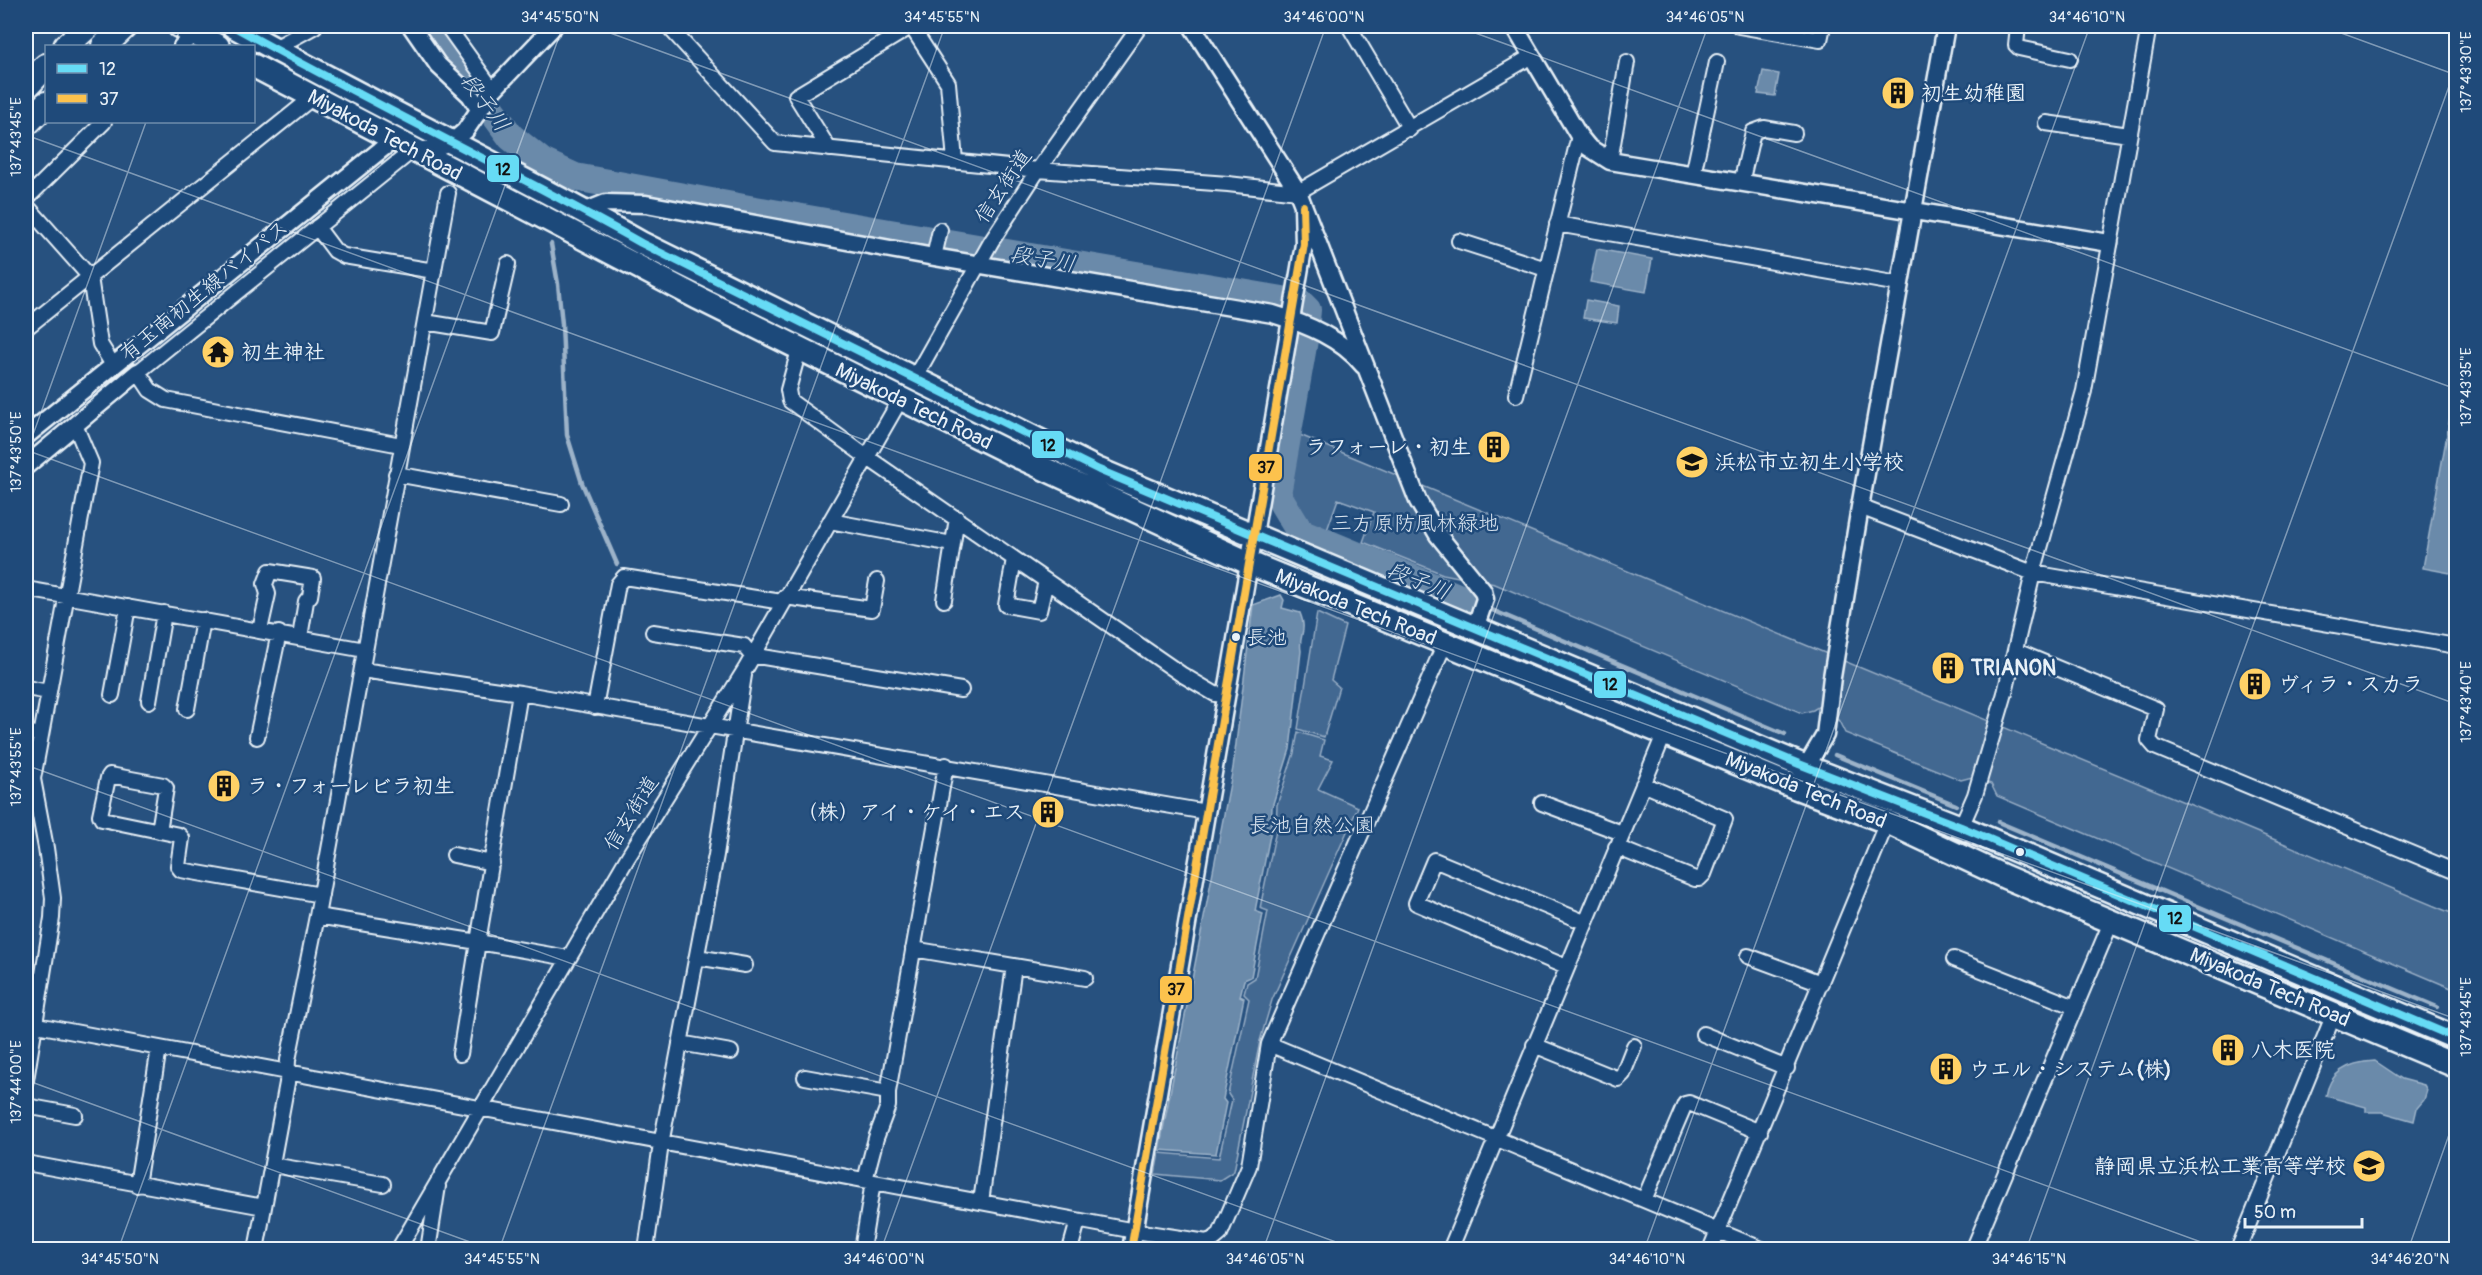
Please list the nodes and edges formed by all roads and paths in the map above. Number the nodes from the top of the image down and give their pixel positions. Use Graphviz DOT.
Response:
graph roads {
  1 [pos="88,26"];
  2 [pos="125,26"];
  3 [pos="233,26"];
  4 [pos="315,26"];
  5 [pos="411,26"];
  6 [pos="447,26"];
  7 [pos="554,26"];
  8 [pos="668,26"];
  9 [pos="911,26"];
  10 [pos="1140,26"];
  11 [pos="1192,26"];
  12 [pos="1349,26"];
  13 [pos="1514,26"];
  14 [pos="1739,26"];
  15 [pos="1823,26"];
  16 [pos="1946,26"];
  17 [pos="2018,26"];
  18 [pos="2149,26"];
  19 [pos="189,33"];
  20 [pos="67,45"];
  21 [pos="105,45"];
  22 [pos="216,45"];
  23 [pos="275,48"];
  24 [pos="1532,56"];
  25 [pos="2070,59"];
  26 [pos="1627,62"];
  27 [pos="1717,62"];
  28 [pos="45,67"];
  29 [pos="255,67"];
  30 [pos="26,87"];
  31 [pos="491,93"];
  32 [pos="313,98"];
  33 [pos="45,105"];
  34 [pos="479,109"];
  35 [pos="103,123"];
  36 [pos="2046,123"];
  37 [pos="26,124"];
  38 [pos="1410,129"];
  39 [pos="1794,133"];
  40 [pos="2128,135"];
  41 [pos="1579,136"];
  42 [pos="452,142"];
  43 [pos="403,145"];
  44 [pos="829,149"];
  45 [pos="954,161"];
  46 [pos="1610,161"];
  47 [pos="1038,170"];
  48 [pos="1693,176"];
  49 [pos="1741,183"];
  50 [pos="448,193"];
  51 [pos="26,199"];
  52 [pos="1300,199"];
  53 [pos="26,205"];
  54 [pos="1913,210"];
  55 [pos="586,211"];
  56 [pos="1557,224"];
  57 [pos="317,227"];
  58 [pos="940,230"];
  59 [pos="1460,241"];
  60 [pos="2109,243"];
  61 [pos="935,253"];
  62 [pos="981,261"];
  63 [pos="508,264"];
  64 [pos="1546,269"];
  65 [pos="434,271"];
  66 [pos="90,277"];
  67 [pos="1899,284"];
  68 [pos="1293,311"];
  69 [pos="425,322"];
  70 [pos="26,328"];
  71 [pos="799,350"];
  72 [pos="113,365"];
  73 [pos="1364,366"];
  74 [pos="138,372"];
  75 [pos="914,379"];
  76 [pos="1516,396"];
  77 [pos="900,400"];
  78 [pos="75,425"];
  79 [pos="26,436"];
  80 [pos="401,445"];
  81 [pos="868,458"];
  82 [pos="26,466"];
  83 [pos="396,474"];
  84 [pos="561,504"];
  85 [pos="1860,507"];
  86 [pos="957,518"];
  87 [pos="830,521"];
  88 [pos="1253,536"];
  89 [pos="952,544"];
  90 [pos="1014,559"];
  91 [pos="1249,563"];
  92 [pos="2033,573"];
  93 [pos="877,581"];
  94 [pos="1046,581"];
  95 [pos="26,589"];
  96 [pos="67,597"];
  97 [pos="784,599"];
  98 [pos="944,600"];
  99 [pos="128,607"];
  100 [pos="164,614"];
  101 [pos="203,620"];
  102 [pos="1477,622"];
  103 [pos="260,630"];
  104 [pos="653,632"];
  105 [pos="279,633"];
  106 [pos="300,637"];
  107 [pos="1445,643"];
  108 [pos="2457,646"];
  109 [pos="365,650"];
  110 [pos="2016,651"];
  111 [pos="748,662"];
  112 [pos="362,670"];
  113 [pos="26,688"];
  114 [pos="961,690"];
  115 [pos="49,692"];
  116 [pos="520,693"];
  117 [pos="112,695"];
  118 [pos="1225,695"];
  119 [pos="149,701"];
  120 [pos="595,707"];
  121 [pos="187,709"];
  122 [pos="710,725"];
  123 [pos="736,729"];
  124 [pos="26,732"];
  125 [pos="1665,732"];
  126 [pos="41,735"];
  127 [pos="257,737"];
  128 [pos="946,765"];
  129 [pos="1806,767"];
  130 [pos="1642,784"];
  131 [pos="1797,789"];
  132 [pos="1542,803"];
  133 [pos="32,806"];
  134 [pos="1206,812"];
  135 [pos="1887,822"];
  136 [pos="1961,827"];
  137 [pos="159,831"];
  138 [pos="1622,832"];
  139 [pos="1616,847"];
  140 [pos="454,855"];
  141 [pos="492,863"];
  142 [pos="2457,872"];
  143 [pos="321,895"];
  144 [pos="317,916"];
  145 [pos="2112,920"];
  146 [pos="1584,922"];
  147 [pos="478,942"];
  148 [pos="913,949"];
  149 [pos="1749,956"];
  150 [pos="697,957"];
  151 [pos="568,958"];
  152 [pos="1954,959"];
  153 [pos="745,965"];
  154 [pos="1014,966"];
  155 [pos="1566,967"];
  156 [pos="1085,978"];
  157 [pos="1821,983"];
  158 [pos="2075,1007"];
  159 [pos="2334,1014"];
  160 [pos="30,1024"];
  161 [pos="1703,1035"];
  162 [pos="2457,1038"];
  163 [pos="680,1043"];
  164 [pos="1269,1044"];
  165 [pos="1534,1045"];
  166 [pos="1634,1046"];
  167 [pos="159,1048"];
  168 [pos="731,1052"];
  169 [pos="460,1054"];
  170 [pos="2457,1066"];
  171 [pos="1787,1068"];
  172 [pos="286,1072"];
  173 [pos="805,1077"];
  174 [pos="26,1080"];
  175 [pos="888,1092"];
  176 [pos="26,1106"];
  177 [pos="479,1109"];
  178 [pos="75,1115"];
  179 [pos="1760,1132"];
  180 [pos="1497,1138"];
  181 [pos="661,1144"];
  182 [pos="26,1163"];
  183 [pos="272,1165"];
  184 [pos="439,1180"];
  185 [pos="869,1181"];
  186 [pos="383,1184"];
  187 [pos="137,1185"];
  188 [pos="1644,1200"];
  189 [pos="981,1202"];
  190 [pos="264,1207"];
  191 [pos="1078,1221"];
  192 [pos="1719,1230"];
  193 [pos="1135,1232"];
  194 [pos="256,1250"];
  195 [pos="398,1250"];
  196 [pos="428,1250"];
  197 [pos="646,1250"];
  198 [pos="862,1250"];
  199 [pos="1070,1250"];
  200 [pos="1131,1250"];
  201 [pos="1450,1250"];
  202 [pos="1710,1250"];
  203 [pos="1764,1250"];
  204 [pos="1973,1250"];
  205 [pos="2238,1250"];
  1 -- 20 [label="highway"];
  2 -- 21 [label="highway"];
  3 -- 23 [label="highway, Miyakoda Tech Road"];
  4 -- 23 [label="street"];
  5 -- 34 [label="street"];
  6 -- 31 [label="street"];
  7 -- 31 [label="street"];
  8 -- 44 [label="street"];
  9 -- 44 [label="street"];
  9 -- 45 [label="street"];
  10 -- 47 [label="street, 信玄街道"];
  11 -- 52 [label="street"];
  12 -- 38 [label="street"];
  13 -- 24 [label="street"];
  14 -- 15 [label="street"];
  16 -- 54 [label="street"];
  17 -- 25 [label="street"];
  18 -- 40 [label="street"];
  19 -- 22 [label="highway"];
  23 -- 42 [label="highway, Miyakoda Tech Road"];
  24 -- 38 [label="street"];
  24 -- 41 [label="street"];
  26 -- 46 [label="street"];
  27 -- 48 [label="street"];
  28 -- 30 [label="highway"];
  29 -- 32 [label="highway, Miyakoda Tech Road"];
  31 -- 34 [label="street"];
  32 -- 43 [label="highway, Miyakoda Tech Road"];
  32 -- 66 [label="street"];
  33 -- 37 [label="highway"];
  34 -- 42 [label="street"];
  35 -- 51 [label="street"];
  36 -- 40 [label="street"];
  38 -- 52 [label="street"];
  39 -- 49 [label="street"];
  40 -- 60 [label="street"];
  41 -- 46 [label="street"];
  41 -- 56 [label="street"];
  42 -- 43 [label="street"];
  42 -- 43 [label="street"];
  42 -- 55 [label="highway, Miyakoda Tech Road"];
  43 -- 57 [label="street, 有玉南初生線バイパス"];
  43 -- 71 [label="highway, Miyakoda Tech Road"];
  43 -- 72 [label="street, 有玉南初生線バイパス"];
  44 -- 45 [label="street"];
  45 -- 47 [label="street"];
  46 -- 48 [label="street"];
  47 -- 52 [label="street"];
  47 -- 62 [label="street, 信玄街道"];
  48 -- 49 [label="street"];
  49 -- 54 [label="street"];
  50 -- 65 [label="street"];
  52 -- 68 [label="street"];
  52 -- 73 [label="street"];
  53 -- 66 [label="street"];
  54 -- 60 [label="street"];
  54 -- 67 [label="street"];
  55 -- 61 [label="street"];
  55 -- 75 [label="highway, Miyakoda Tech Road"];
  56 -- 64 [label="street"];
  56 -- 67 [label="street"];
  57 -- 65 [label="street"];
  57 -- 74 [label="street, 有玉南初生線バイパス"];
  58 -- 61 [label="street"];
  59 -- 64 [label="street"];
  60 -- 92 [label="street"];
  61 -- 62 [label="street"];
  62 -- 68 [label="street"];
  62 -- 75 [label="street, 信玄街道"];
  63 -- 69 [label="street"];
  64 -- 76 [label="street"];
  65 -- 69 [label="street"];
  66 -- 70 [label="street"];
  66 -- 72 [label="street"];
  67 -- 85 [label="street"];
  68 -- 73 [label="street"];
  68 -- 88 [label="street"];
  69 -- 80 [label="street"];
  71 -- 77 [label="highway, Miyakoda Tech Road"];
  71 -- 81 [label="street"];
  72 -- 79 [label="street, 有玉南初生線バイパス"];
  73 -- 102 [label="street"];
  74 -- 78 [label="street, 有玉南初生線バイパス"];
  74 -- 80 [label="street"];
  75 -- 88 [label="highway, Miyakoda Tech Road"];
  77 -- 81 [label="street, 信玄街道"];
  77 -- 91 [label="highway, Miyakoda Tech Road"];
  78 -- 82 [label="street, 有玉南初生線バイパス"];
  78 -- 96 [label="street"];
  80 -- 83 [label="street"];
  81 -- 86 [label="street"];
  81 -- 87 [label="street, 信玄街道"];
  83 -- 84 [label="street"];
  83 -- 109 [label="street"];
  85 -- 92 [label="street"];
  85 -- 129 [label="street"];
  86 -- 89 [label="street"];
  86 -- 90 [label="street"];
  87 -- 89 [label="street"];
  87 -- 97 [label="street, 信玄街道"];
  88 -- 91 [label="street"];
  88 -- 102 [label="highway, Miyakoda Tech Road"];
  89 -- 98 [label="street"];
  90 -- 94 [label="street"];
  90 -- 94 [label="street"];
  91 -- 107 [label="highway, Miyakoda Tech Road"];
  91 -- 118 [label="street"];
  92 -- 108 [label="street"];
  92 -- 110 [label="street"];
  93 -- 97 [label="street"];
  94 -- 118 [label="street"];
  95 -- 96 [label="street"];
  96 -- 99 [label="street"];
  96 -- 115 [label="street"];
  97 -- 111 [label="street, 信玄街道"];
  97 -- 120 [label="street"];
  99 -- 100 [label="street"];
  99 -- 117 [label="street"];
  100 -- 101 [label="street"];
  100 -- 119 [label="street"];
  101 -- 103 [label="street"];
  101 -- 121 [label="street"];
  102 -- 129 [label="highway, Miyakoda Tech Road"];
  103 -- 105 [label="street"];
  103 -- 106 [label="street"];
  104 -- 111 [label="street"];
  105 -- 106 [label="street"];
  105 -- 127 [label="street"];
  106 -- 109 [label="street"];
  107 -- 125 [label="highway, Miyakoda Tech Road"];
  107 -- 164 [label="street"];
  109 -- 112 [label="street"];
  110 -- 136 [label="street"];
  110 -- 142 [label="street"];
  111 -- 114 [label="street"];
  111 -- 122 [label="street, 信玄街道"];
  111 -- 123 [label="street"];
  112 -- 116 [label="street"];
  112 -- 143 [label="street"];
  113 -- 115 [label="street"];
  115 -- 126 [label="street"];
  116 -- 120 [label="street"];
  116 -- 141 [label="street"];
  118 -- 134 [label="street"];
  120 -- 122 [label="street"];
  122 -- 123 [label="street"];
  122 -- 151 [label="street, 信玄街道"];
  123 -- 128 [label="street"];
  123 -- 150 [label="street"];
  124 -- 126 [label="street"];
  125 -- 130 [label="street"];
  125 -- 131 [label="highway, Miyakoda Tech Road"];
  126 -- 133 [label="street"];
  128 -- 134 [label="street"];
  128 -- 148 [label="street"];
  129 -- 131 [label="street"];
  129 -- 136 [label="highway, Miyakoda Tech Road"];
  130 -- 138 [label="street"];
  130 -- 139 [label="street"];
  131 -- 135 [label="highway, Miyakoda Tech Road"];
  132 -- 138 [label="street"];
  133 -- 160 [label="street"];
  134 -- 193 [label="street"];
  135 -- 145 [label="highway, Miyakoda Tech Road"];
  135 -- 157 [label="street"];
  136 -- 162 [label="highway, Miyakoda Tech Road"];
  137 -- 137 [label="street"];
  137 -- 143 [label="street"];
  138 -- 139 [label="street"];
  139 -- 146 [label="street"];
  140 -- 141 [label="street"];
  141 -- 147 [label="street"];
  143 -- 144 [label="street"];
  144 -- 147 [label="street"];
  144 -- 172 [label="street"];
  145 -- 158 [label="street"];
  145 -- 159 [label="highway, Miyakoda Tech Road"];
  146 -- 155 [label="street"];
  146 -- 155 [label="street"];
  147 -- 151 [label="street"];
  147 -- 169 [label="street"];
  148 -- 154 [label="street"];
  148 -- 175 [label="street"];
  149 -- 157 [label="street"];
  150 -- 153 [label="street"];
  150 -- 163 [label="street"];
  151 -- 177 [label="street, 信玄街道"];
  152 -- 158 [label="street"];
  154 -- 156 [label="street"];
  154 -- 189 [label="street"];
  155 -- 165 [label="street"];
  157 -- 171 [label="street"];
  158 -- 204 [label="street"];
  159 -- 170 [label="highway, Miyakoda Tech Road"];
  159 -- 205 [label="street"];
  160 -- 167 [label="street"];
  160 -- 174 [label="street"];
  161 -- 171 [label="street"];
  163 -- 168 [label="street"];
  163 -- 181 [label="street"];
  164 -- 180 [label="street"];
  164 -- 193 [label="street"];
  165 -- 166 [label="street"];
  165 -- 180 [label="street"];
  167 -- 172 [label="street"];
  167 -- 187 [label="street"];
  171 -- 179 [label="street"];
  172 -- 177 [label="street"];
  172 -- 183 [label="street"];
  173 -- 175 [label="street"];
  175 -- 185 [label="street"];
  176 -- 178 [label="street"];
  177 -- 181 [label="street"];
  177 -- 184 [label="street, 信玄街道"];
  179 -- 188 [label="street"];
  179 -- 192 [label="street"];
  180 -- 188 [label="street"];
  180 -- 201 [label="street"];
  181 -- 185 [label="street"];
  181 -- 197 [label="street"];
  182 -- 187 [label="street"];
  183 -- 186 [label="street"];
  183 -- 190 [label="street"];
  184 -- 195 [label="street, 信玄街道"];
  184 -- 196 [label="street"];
  185 -- 189 [label="street"];
  185 -- 198 [label="street"];
  187 -- 190 [label="street"];
  188 -- 192 [label="street"];
  189 -- 191 [label="street"];
  190 -- 194 [label="street"];
  191 -- 193 [label="street"];
  191 -- 199 [label="street"];
  192 -- 202 [label="street"];
  192 -- 203 [label="street"];
  193 -- 200 [label="street"];
}
